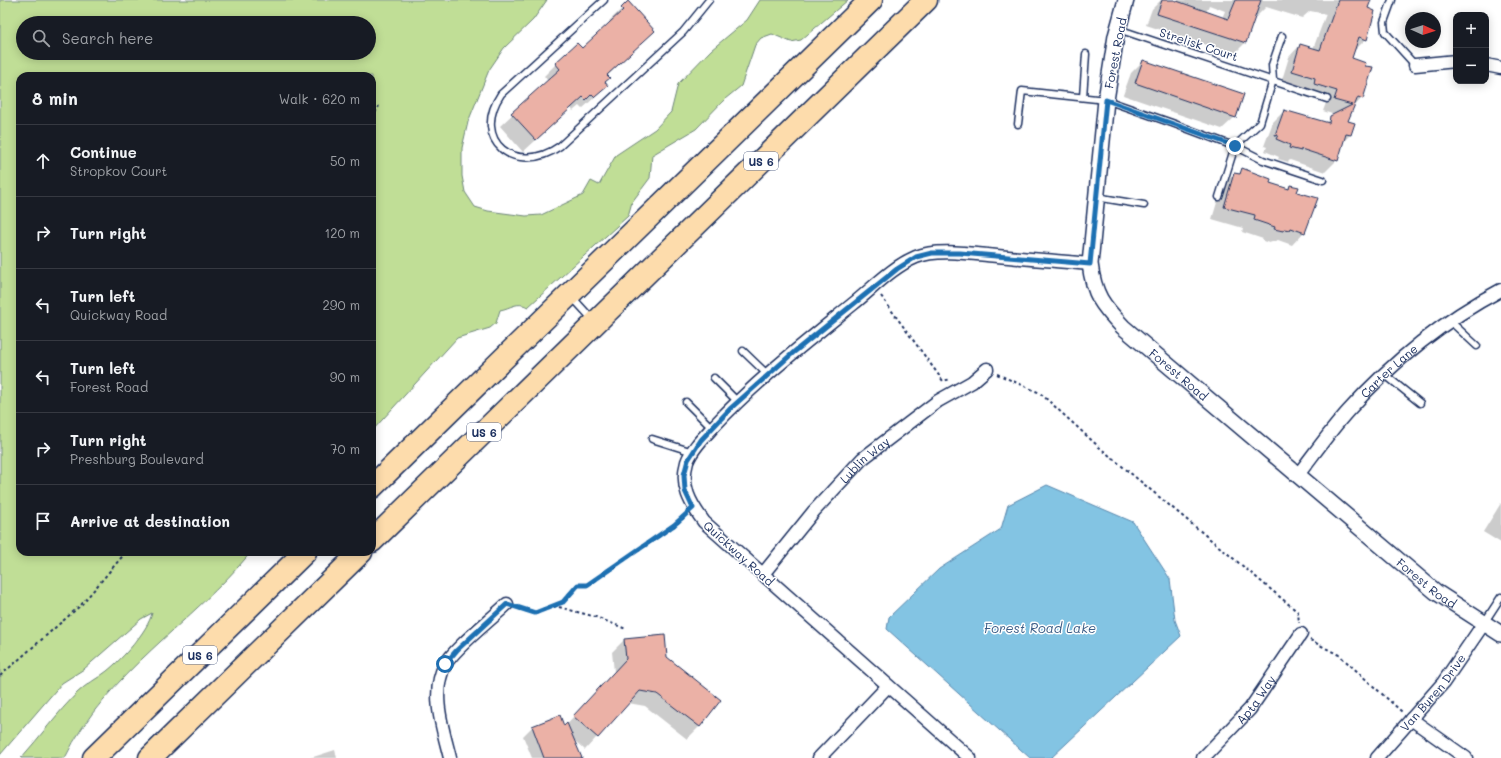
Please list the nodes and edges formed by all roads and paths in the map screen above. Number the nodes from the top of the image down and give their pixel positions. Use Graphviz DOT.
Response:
graph roads {
  1 [pos="604,0"];
  2 [pos="709,0"];
  3 [pos="871,0"];
  4 [pos="926,0"];
  5 [pos="1126,0"];
  6 [pos="1392,0"];
  7 [pos="1118,29"];
  8 [pos="1282,36"];
  9 [pos="1086,54"];
  10 [pos="1453,61"];
  11 [pos="1415,65"];
  12 [pos="1489,66"];
  13 [pos="1501,68"];
  14 [pos="1273,80"];
  15 [pos="1083,97"];
  16 [pos="1327,99"];
  17 [pos="1106,100"];
  18 [pos="379,106"];
  19 [pos="376,111"];
  20 [pos="1018,124"];
  21 [pos="1235,146"];
  22 [pos="1323,180"];
  23 [pos="1219,197"];
  24 [pos="1096,198"];
  25 [pos="1144,205"];
  26 [pos="1090,264"];
  27 [pos="874,287"];
  28 [pos="1501,290"];
  29 [pos="569,294"];
  30 [pos="1449,320"];
  31 [pos="596,322"];
  32 [pos="1477,346"];
  33 [pos="743,351"];
  34 [pos="986,369"];
  35 [pos="1384,374"];
  36 [pos="768,375"];
  37 [pos="958,377"];
  38 [pos="714,378"];
  39 [pos="686,402"];
  40 [pos="738,402"];
  41 [pos="1420,403"];
  42 [pos="712,428"];
  43 [pos="652,439"];
  44 [pos="693,452"];
  45 [pos="1297,476"];
  46 [pos="376,483"];
  47 [pos="693,508"];
  48 [pos="376,537"];
  49 [pos="123,556"];
  50 [pos="301,556"];
  51 [pos="357,556"];
  52 [pos="763,574"];
  53 [pos="1501,597"];
  54 [pos="507,604"];
  55 [pos="555,606"];
  56 [pos="1484,623"];
  57 [pos="626,629"];
  58 [pos="1301,634"];
  59 [pos="1501,634"];
  60 [pos="0,676"];
  61 [pos="888,686"];
  62 [pos="1411,719"];
  63 [pos="94,758"];
  64 [pos="150,758"];
  65 [pos="450,758"];
  66 [pos="819,758"];
  67 [pos="970,758"];
  68 [pos="1203,758"];
  69 [pos="1377,758"];
  70 [pos="1466,758"];
  1 -- 2 [label="lane"];
  3 -- 29 [label="highway"];
  4 -- 31 [label="highway, US 6"];
  5 -- 7 [label="street, Forest Road"];
  6 -- 11 [label="lane"];
  7 -- 14 [label="lane, Strelisk Court"];
  7 -- 17 [label="street, Forest Road"];
  8 -- 14 [label="lane"];
  9 -- 15 [label="lane"];
  10 -- 11 [label="street"];
  12 -- 13 [label="street"];
  14 -- 16 [label="lane, Strelisk Court"];
  14 -- 21 [label="lane"];
  15 -- 17 [label="lane"];
  15 -- 20 [label="lane"];
  17 -- 21 [label="lane"];
  17 -- 24 [label="street, Forest Road"];
  18 -- 19 [label="path"];
  21 -- 22 [label="lane"];
  21 -- 23 [label="lane"];
  24 -- 25 [label="lane"];
  24 -- 26 [label="street, Forest Road"];
  26 -- 27 [label="street, Quickway Road"];
  26 -- 45 [label="street, Forest Road"];
  27 -- 36 [label="street, Quickway Road"];
  27 -- 37 [label="path"];
  28 -- 30 [label="street, Carter Lane"];
  29 -- 31 [label="lane"];
  29 -- 46 [label="highway"];
  30 -- 32 [label="lane"];
  30 -- 35 [label="street, Carter Lane"];
  31 -- 48 [label="highway, US 6"];
  33 -- 36 [label="lane"];
  34 -- 52 [label="street, Lublin Way"];
  34 -- 58 [label="path"];
  35 -- 41 [label="lane"];
  35 -- 45 [label="street, Carter Lane"];
  36 -- 40 [label="street, Quickway Road"];
  38 -- 40 [label="lane"];
  39 -- 42 [label="lane"];
  40 -- 42 [label="street, Quickway Road"];
  42 -- 44 [label="street, Quickway Road"];
  43 -- 44 [label="lane"];
  44 -- 47 [label="street, Quickway Road"];
  45 -- 56 [label="street, Forest Road"];
  47 -- 52 [label="street, Quickway Road"];
  47 -- 55 [label="path"];
  49 -- 60 [label="path"];
  50 -- 63 [label="highway, US 6"];
  51 -- 64 [label="highway"];
  52 -- 61 [label="street, Quickway Road"];
  53 -- 56 [label="lane"];
  54 -- 55 [label="path"];
  54 -- 65 [label="street"];
  55 -- 57 [label="path"];
  56 -- 59 [label="street, Forest Road"];
  56 -- 62 [label="street, Van Buren Drive"];
  58 -- 62 [label="path"];
  58 -- 68 [label="street, Apta Way"];
  61 -- 66 [label="street"];
  61 -- 67 [label="street, Quickway Road"];
  62 -- 69 [label="street, Van Buren Drive"];
  62 -- 70 [label="street"];
}
